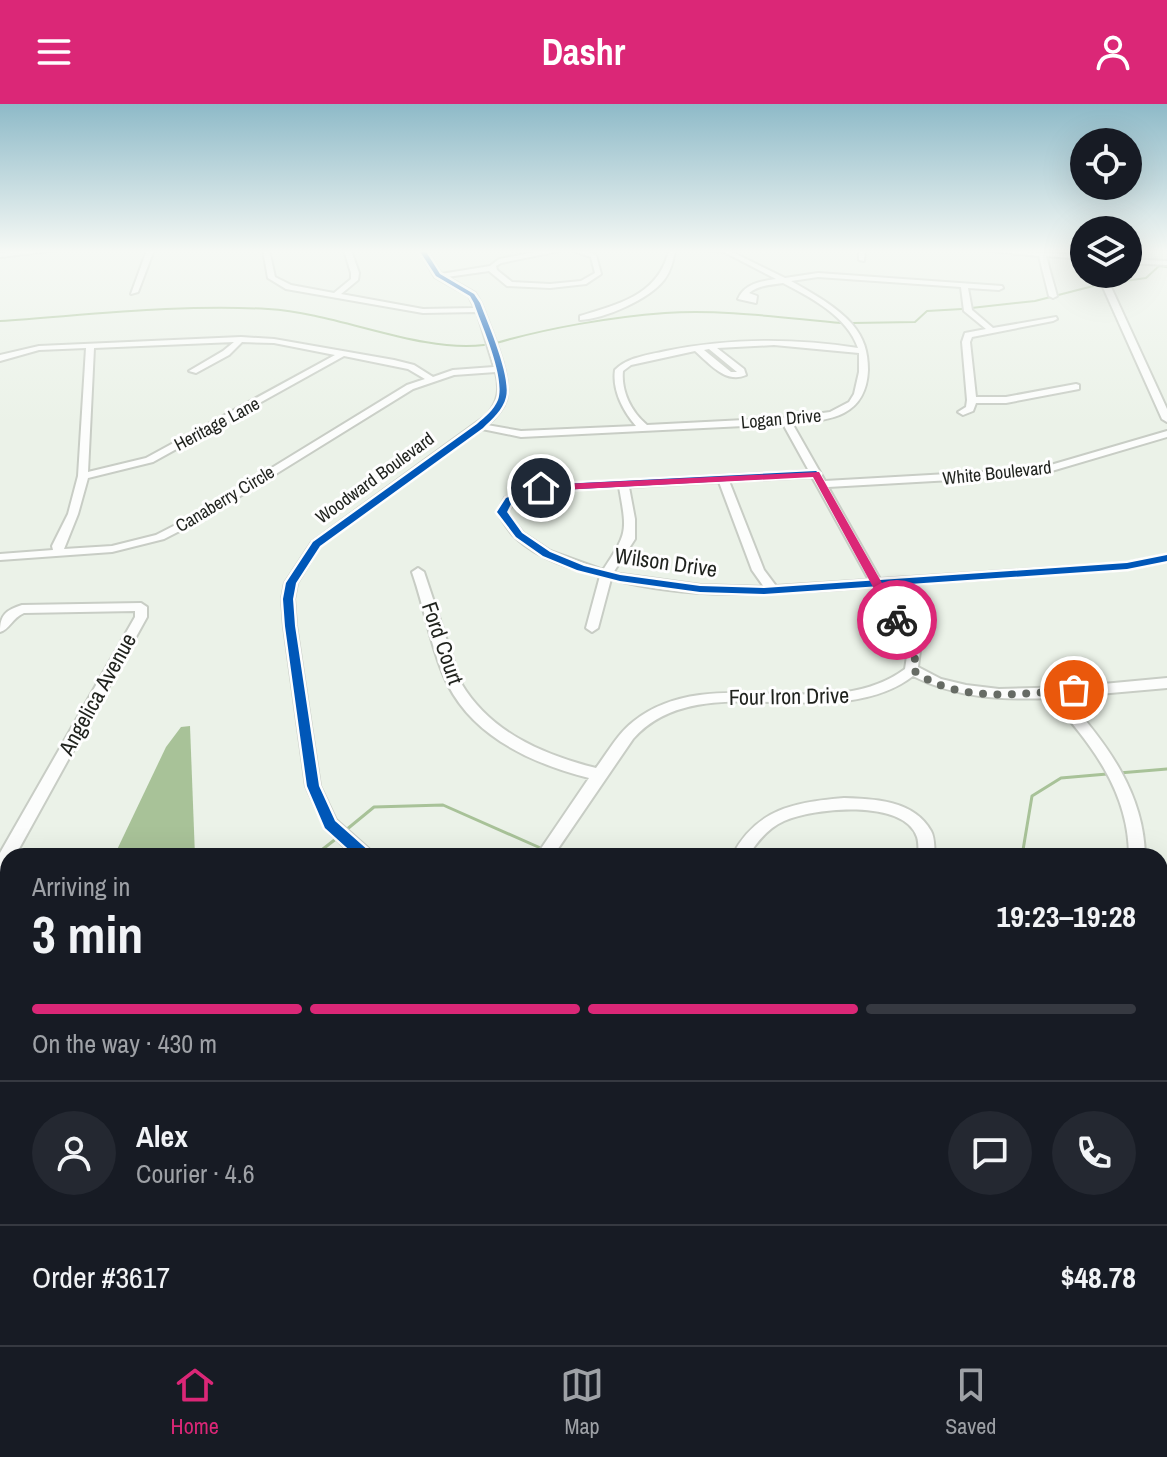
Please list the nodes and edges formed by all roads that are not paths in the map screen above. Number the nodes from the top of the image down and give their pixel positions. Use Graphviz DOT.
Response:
graph roads {
  1 [pos="407,308"];
  2 [pos="612,308"];
  3 [pos="827,308"];
  4 [pos="967,308"];
  5 [pos="1116,308"];
  6 [pos="480,310"];
  7 [pos="583,318"];
  8 [pos="1053,319"];
  9 [pos="990,329"];
  10 [pos="241,339"];
  11 [pos="90,345"];
  12 [pos="710,346"];
  13 [pos="697,348"];
  14 [pos="863,351"];
  15 [pos="344,353"];
  16 [pos="0,358"];
  17 [pos="500,369"];
  18 [pos="193,371"];
  19 [pos="430,379"];
  20 [pos="1076,387"];
  21 [pos="972,400"];
  22 [pos="963,412"];
  23 [pos="1167,419"];
  24 [pos="786,421"];
  25 [pos="480,426"];
  26 [pos="645,428"];
  27 [pos="1167,434"];
  28 [pos="83,476"];
  29 [pos="723,478"];
  30 [pos="819,479"];
  31 [pos="623,483"];
  32 [pos="59,551"];
  33 [pos="0,557"];
  34 [pos="1167,558"];
  35 [pos="418,572"];
  36 [pos="606,574"];
  37 [pos="877,583"];
  38 [pos="772,590"];
  39 [pos="0,628"];
  40 [pos="592,628"];
  41 [pos="913,670"];
  42 [pos="1167,683"];
  43 [pos="1052,691"];
  44 [pos="600,775"];
  45 [pos="11,848"];
  46 [pos="356,848"];
  47 [pos="550,848"];
  48 [pos="744,848"];
  49 [pos="928,848"];
  50 [pos="1137,848"];
  1 -- 6 [label="street"];
  2 -- 7 [label="street"];
  3 -- 14 [label="street"];
  4 -- 9 [label="street"];
  5 -- 23 [label="street"];
  6 -- 17 [label="street, Woodward Boulevard"];
  8 -- 9 [label="street"];
  9 -- 21 [label="street"];
  10 -- 11 [label="street"];
  10 -- 15 [label="street"];
  10 -- 18 [label="street"];
  11 -- 16 [label="street"];
  11 -- 28 [label="street"];
  12 -- 13 [label="street"];
  12 -- 13 [label="street"];
  12 -- 14 [label="street"];
  13 -- 26 [label="street"];
  14 -- 24 [label="street, Logan Drive"];
  15 -- 19 [label="street"];
  15 -- 28 [label="street, Heritage Lane"];
  17 -- 19 [label="street, Canaberry Circle"];
  17 -- 25 [label="street, Woodward Boulevard"];
  19 -- 32 [label="street, Canaberry Circle"];
  20 -- 21 [label="street"];
  21 -- 22 [label="street"];
  24 -- 26 [label="street, Logan Drive"];
  24 -- 30 [label="street"];
  25 -- 26 [label="street, Logan Drive"];
  25 -- 46 [label="street, Woodward Boulevard"];
  27 -- 30 [label="street, White Boulevard"];
  28 -- 32 [label="street"];
  29 -- 30 [label="street, Wilson Drive"];
  29 -- 31 [label="street, Wilson Drive"];
  29 -- 38 [label="street"];
  30 -- 37 [label="street"];
  31 -- 36 [label="street"];
  31 -- 36 [label="street, Wilson Drive"];
  32 -- 33 [label="street, Canaberry Circle"];
  34 -- 37 [label="street, Wilson Drive"];
  35 -- 44 [label="street, Ford Court"];
  36 -- 38 [label="street, Wilson Drive"];
  36 -- 40 [label="street"];
  37 -- 38 [label="street, Wilson Drive"];
  37 -- 41 [label="street"];
  39 -- 45 [label="street, Angelica Avenue"];
  41 -- 43 [label="street"];
  41 -- 44 [label="street, Four Iron Drive"];
  42 -- 43 [label="street"];
  43 -- 50 [label="street"];
  44 -- 47 [label="street, Four Iron Drive"];
  48 -- 49 [label="street"];
}
